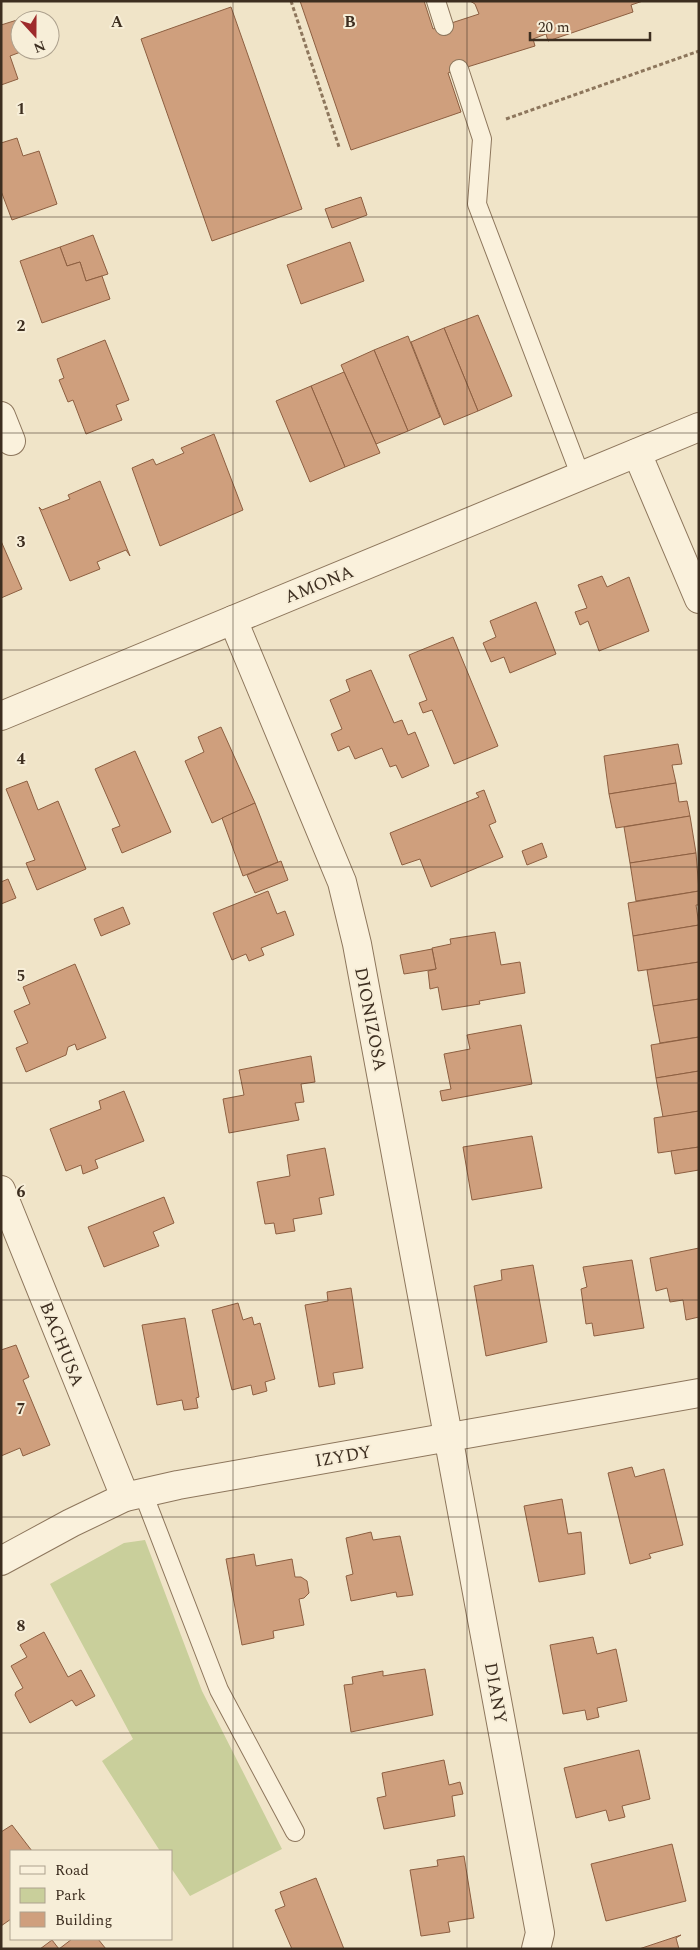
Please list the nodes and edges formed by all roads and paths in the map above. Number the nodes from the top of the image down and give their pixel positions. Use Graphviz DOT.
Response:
graph roads {
  1 [pos="291,1"];
  2 [pos="436,1"];
  3 [pos="444,26"];
  4 [pos="699,51"];
  5 [pos="458,69"];
  6 [pos="478,129"];
  7 [pos="339,147"];
  8 [pos="1,416"];
  9 [pos="699,427"];
  10 [pos="11,441"];
  11 [pos="637,453"];
  12 [pos="581,477"];
  13 [pos="699,599"];
  14 [pos="233,620"];
  15 [pos="1,716"];
  16 [pos="1,1190"];
  17 [pos="699,1393"];
  18 [pos="450,1437"];
  19 [pos="134,1495"];
  20 [pos="1,1561"];
  21 [pos="295,1832"];
  22 [pos="536,1949"];
  1 -- 7 [label="path"];
  2 -- 3 [label="lane"];
  4 -- 6 [label="path"];
  5 -- 6 [label="lane"];
  6 -- 12 [label="lane"];
  8 -- 10 [label="street"];
  9 -- 11 [label="street, AMONA"];
  11 -- 12 [label="street, AMONA"];
  11 -- 13 [label="street"];
  12 -- 14 [label="street, AMONA"];
  14 -- 15 [label="street, AMONA"];
  14 -- 18 [label="street, DIONIZOSA"];
  16 -- 19 [label="street, BACHUSA"];
  17 -- 18 [label="street, IZYDY"];
  18 -- 19 [label="street, IZYDY"];
  18 -- 22 [label="street, DIANY"];
  19 -- 20 [label="street, IZYDY"];
  19 -- 21 [label="lane"];
}
